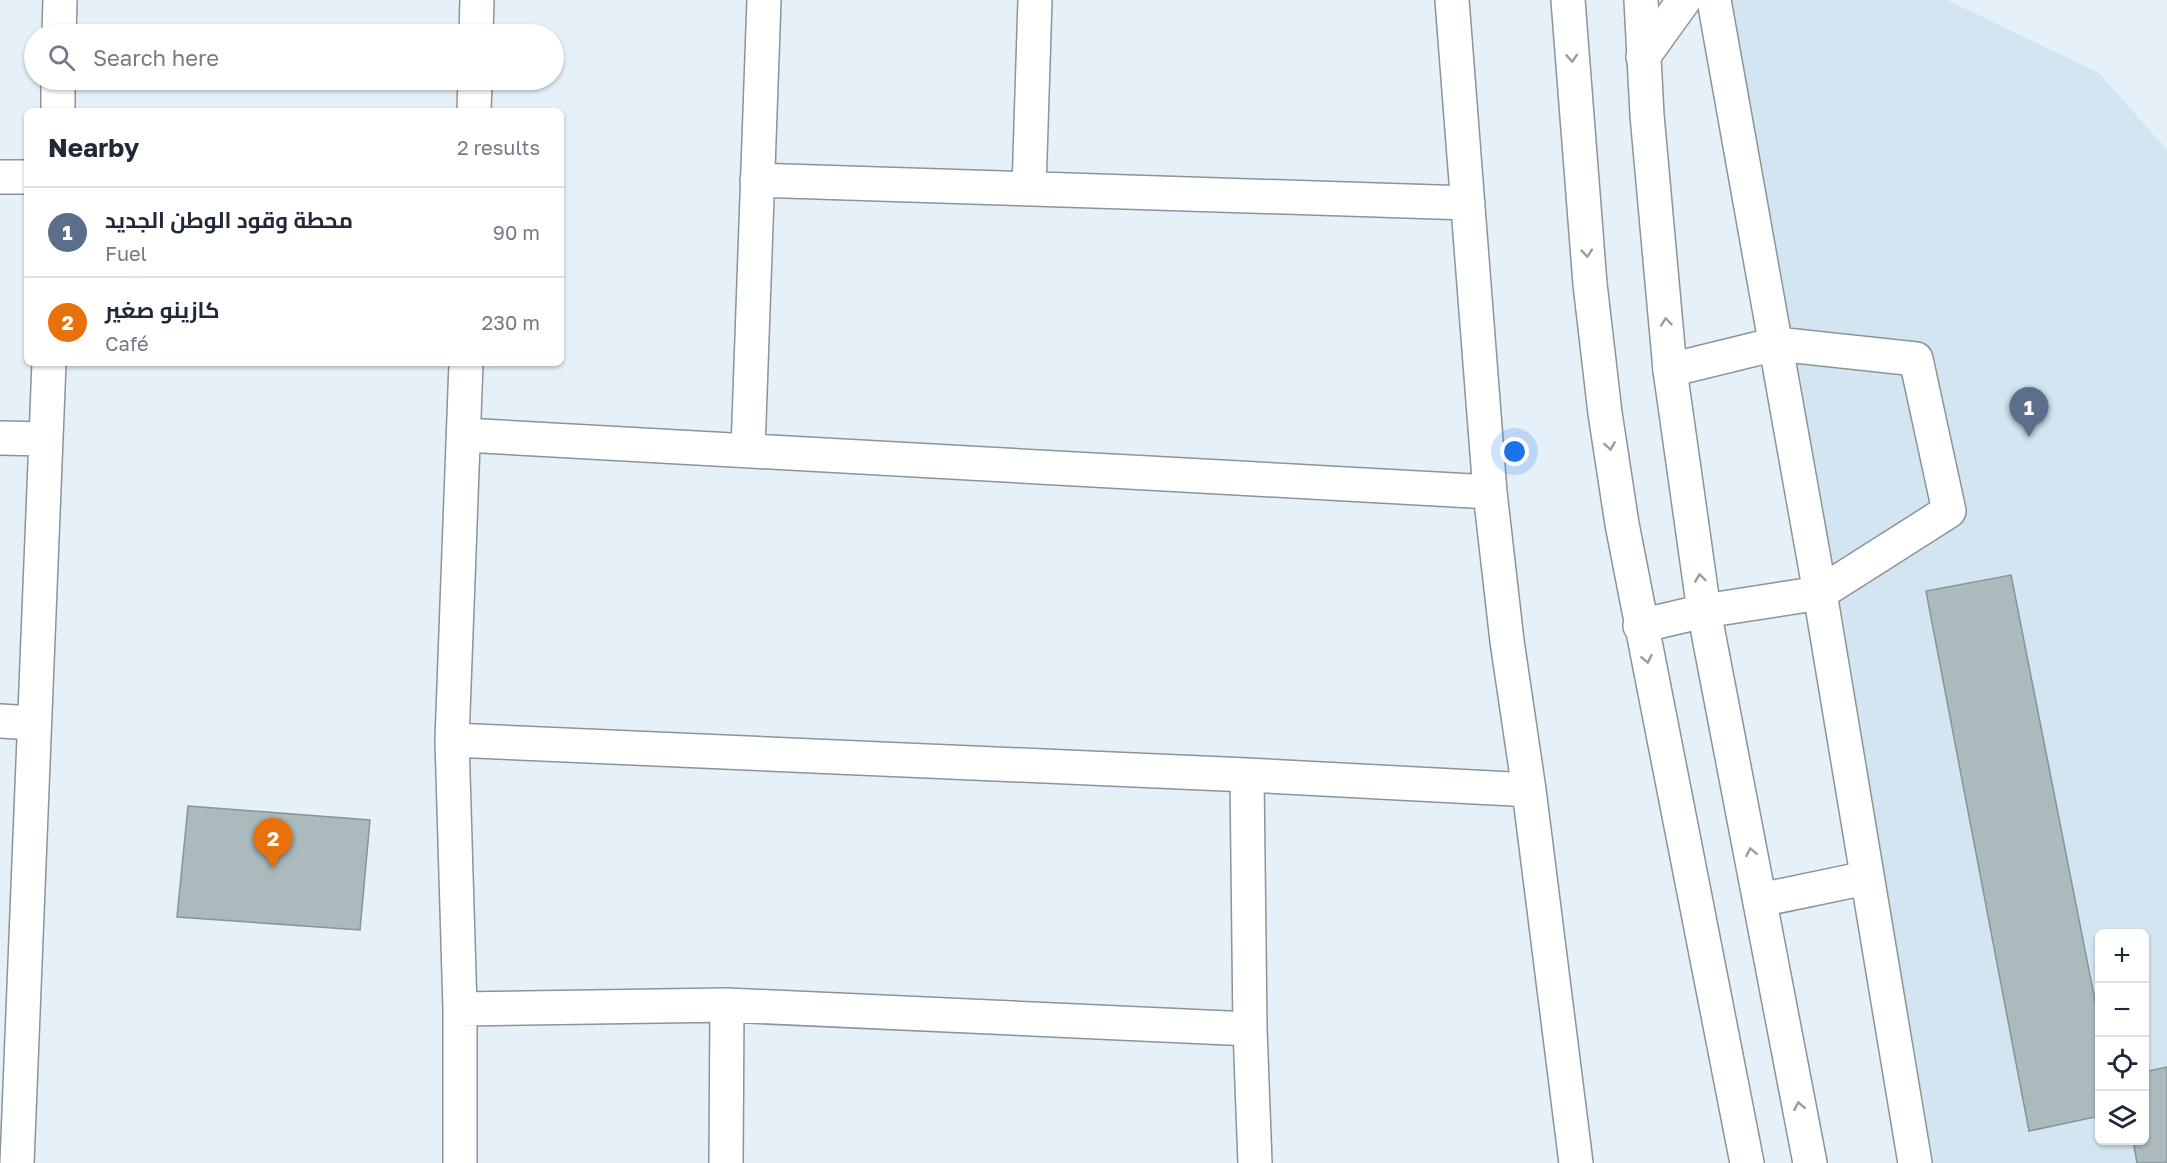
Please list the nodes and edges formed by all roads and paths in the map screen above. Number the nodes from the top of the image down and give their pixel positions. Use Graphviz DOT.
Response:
graph roads {
  1 [pos="60,0"];
  2 [pos="477,0"];
  3 [pos="764,0"];
  4 [pos="1035,0"];
  5 [pos="1452,0"];
  6 [pos="1568,0"];
  7 [pos="1641,0"];
  8 [pos="1684,0"];
  9 [pos="1714,0"];
  10 [pos="59,24"];
  11 [pos="476,24"];
  12 [pos="1643,57"];
  13 [pos="58,90"];
  14 [pos="475,90"];
  15 [pos="58,108"];
  16 [pos="474,108"];
  17 [pos="0,177"];
  18 [pos="24,177"];
  19 [pos="757,180"];
  20 [pos="1029,189"];
  21 [pos="1468,203"];
  22 [pos="1776,344"];
  23 [pos="49,366"];
  24 [pos="466,366"];
  25 [pos="1670,370"];
  26 [pos="464,435"];
  27 [pos="0,438"];
  28 [pos="46,439"];
  29 [pos="748,450"];
  30 [pos="1490,492"];
  31 [pos="1820,593"];
  32 [pos="1704,611"];
  33 [pos="1640,626"];
  34 [pos="0,721"];
  35 [pos="34,723"];
  36 [pos="452,740"];
  37 [pos="1247,775"];
  38 [pos="1529,790"];
  39 [pos="1866,878"];
  40 [pos="1760,900"];
  41 [pos="12,1002"];
  42 [pos="727,1005"];
  43 [pos="460,1009"];
  44 [pos="1250,1029"];
  45 [pos="17,1163"];
  46 [pos="460,1163"];
  47 [pos="726,1163"];
  48 [pos="1256,1163"];
  49 [pos="1576,1163"];
  50 [pos="1748,1163"];
  51 [pos="1810,1163"];
  52 [pos="1915,1163"];
  1 -- 10 [label="main road"];
  2 -- 11 [label="main road"];
  3 -- 19 [label="main road"];
  4 -- 20 [label="main road"];
  5 -- 21 [label="main road"];
  6 -- 33 [label="main road, one-way"];
  7 -- 12 [label="main road"];
  8 -- 12 [label="main road"];
  9 -- 22 [label="main road"];
  25 -- 12 [label="main road, one-way"];
  13 -- 15 [label="main road"];
  14 -- 16 [label="main road"];
  17 -- 18 [label="main road"];
  19 -- 20 [label="main road"];
  19 -- 29 [label="main road"];
  20 -- 21 [label="main road"];
  21 -- 30 [label="main road"];
  22 -- 25 [label="main road"];
  22 -- 31 [label="main road"];
  22 -- 31 [label="main road"];
  23 -- 28 [label="main road"];
  24 -- 26 [label="main road"];
  32 -- 25 [label="main road, one-way"];
  26 -- 29 [label="main road"];
  26 -- 36 [label="main road"];
  27 -- 28 [label="main road"];
  28 -- 35 [label="main road"];
  29 -- 30 [label="main road"];
  30 -- 38 [label="main road"];
  31 -- 32 [label="main road"];
  31 -- 39 [label="main road"];
  32 -- 33 [label="main road"];
  40 -- 32 [label="main road, one-way"];
  33 -- 50 [label="main road, one-way"];
  34 -- 35 [label="main road"];
  35 -- 41 [label="main road"];
  36 -- 37 [label="main road"];
  36 -- 43 [label="main road"];
  37 -- 38 [label="main road"];
  37 -- 44 [label="main road"];
  38 -- 49 [label="main road"];
  39 -- 40 [label="main road"];
  39 -- 52 [label="main road"];
  51 -- 40 [label="main road, one-way"];
  41 -- 45 [label="main road"];
  42 -- 43 [label="main road"];
  42 -- 44 [label="main road"];
  42 -- 47 [label="main road"];
  43 -- 46 [label="main road"];
  44 -- 48 [label="main road"];
}
